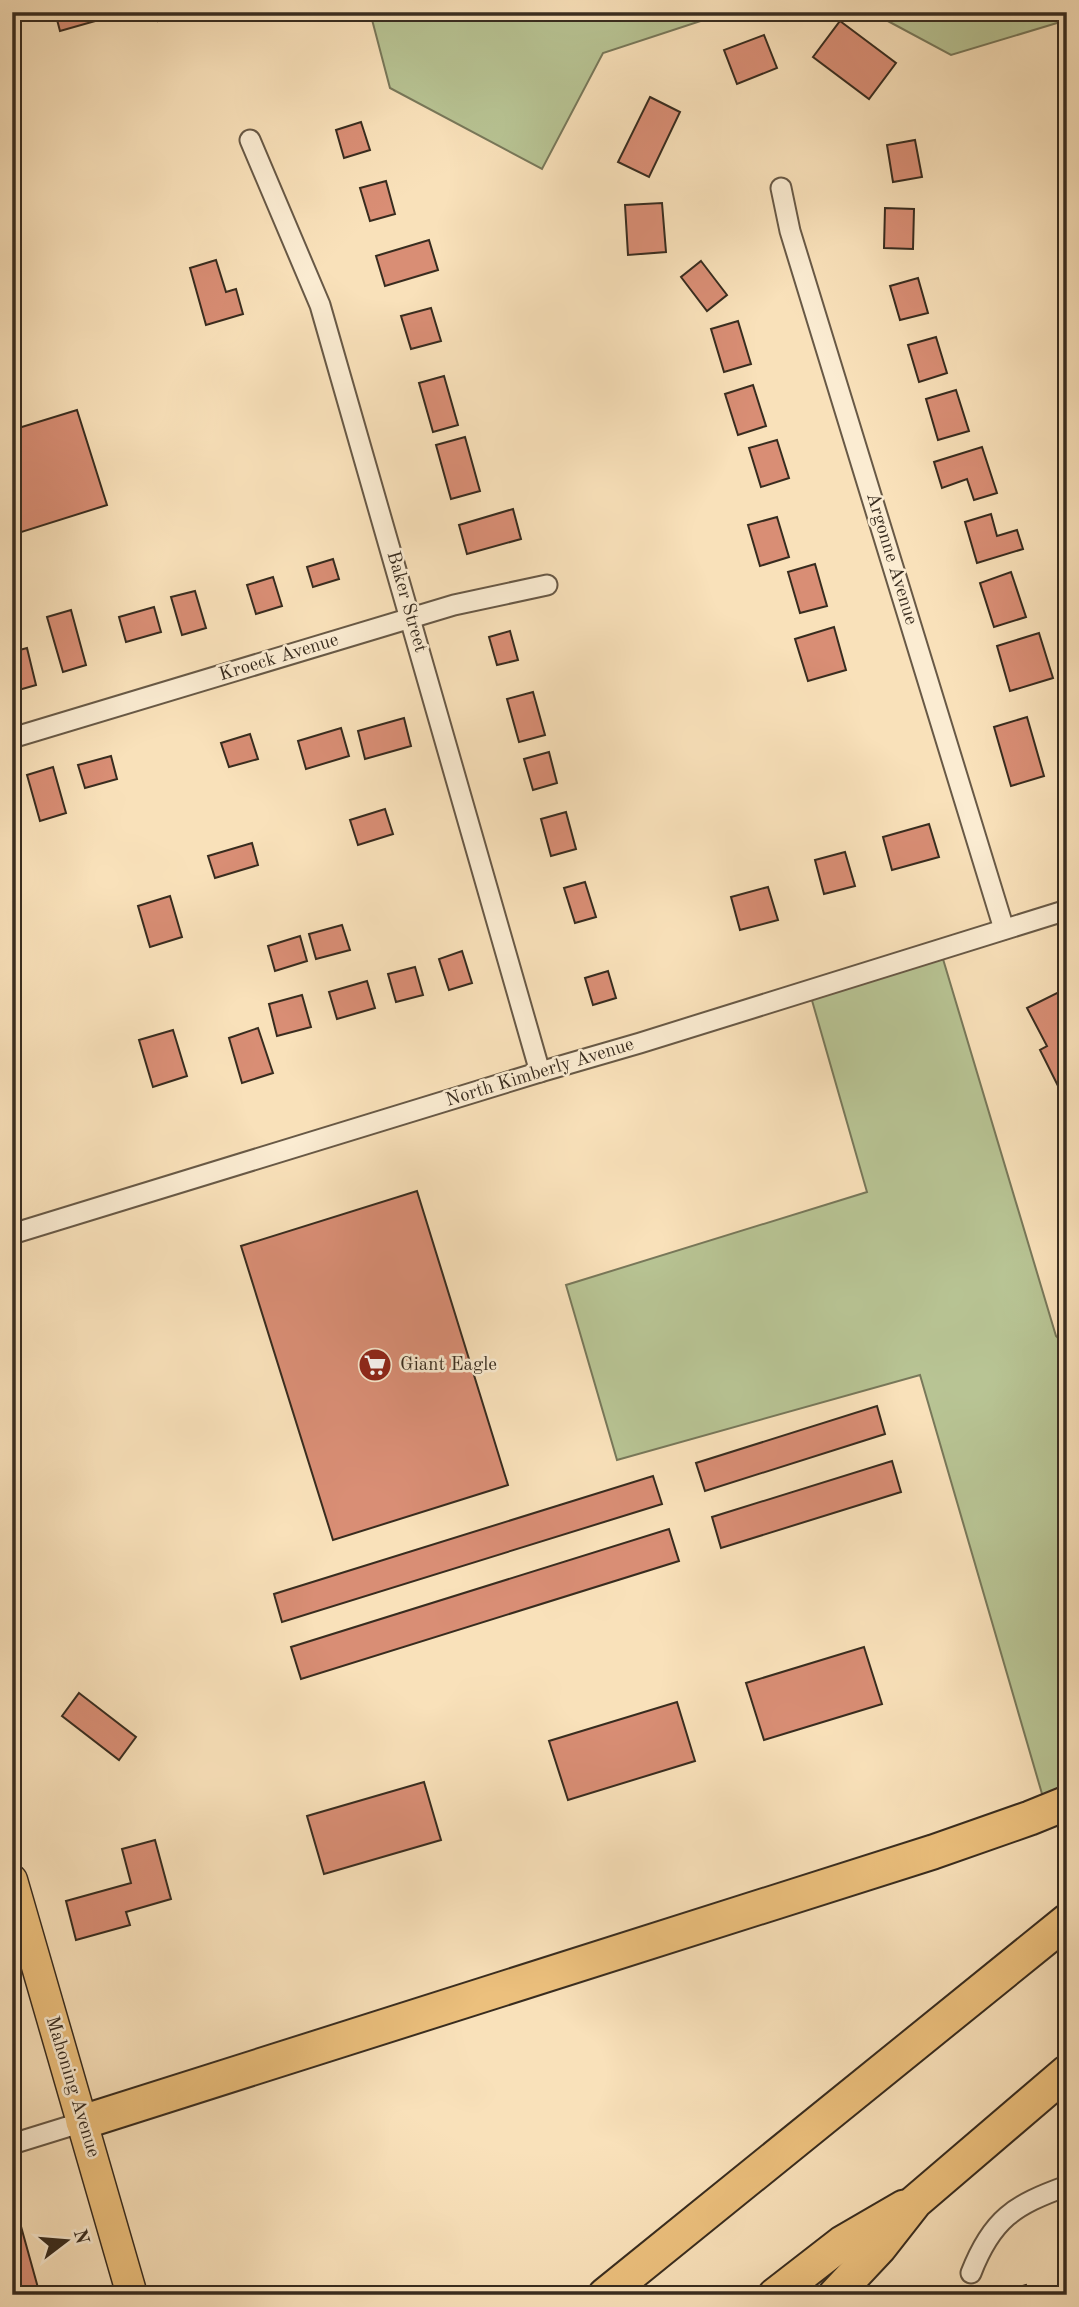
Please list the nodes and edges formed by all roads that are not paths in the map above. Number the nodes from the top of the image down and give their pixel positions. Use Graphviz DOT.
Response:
graph roads {
  1 [pos="250,140"];
  2 [pos="781,188"];
  3 [pos="547,585"];
  4 [pos="410,618"];
  5 [pos="12,738"];
  6 [pos="1067,910"];
  7 [pos="1004,929"];
  8 [pos="540,1072"];
  9 [pos="12,1234"];
  10 [pos="1067,1803"];
  11 [pos="12,1880"];
  12 [pos="1067,1921"];
  13 [pos="1067,2072"];
  14 [pos="83,2122"];
  15 [pos="12,2144"];
  16 [pos="1067,2186"];
  17 [pos="915,2202"];
  18 [pos="971,2273"];
  19 [pos="132,2295"];
  20 [pos="605,2295"];
  21 [pos="775,2295"];
  22 [pos="835,2295"];
  1 -- 4 [label="street, Baker Street"];
  2 -- 7 [label="street, Argonne Avenue"];
  3 -- 4 [label="street, Kroeck Avenue"];
  4 -- 5 [label="street, Kroeck Avenue"];
  4 -- 8 [label="street, Baker Street"];
  6 -- 7 [label="street, North Kimberly Avenue"];
  7 -- 8 [label="street, North Kimberly Avenue"];
  8 -- 9 [label="street, North Kimberly Avenue"];
  10 -- 14 [label="highway"];
  11 -- 14 [label="main road, Mahoning Avenue"];
  12 -- 20 [label="highway"];
  13 -- 17 [label="highway"];
  14 -- 15 [label="street"];
  14 -- 19 [label="main road, Mahoning Avenue"];
  16 -- 18 [label="street"];
  17 -- 21 [label="highway"];
  17 -- 22 [label="highway"];
}
